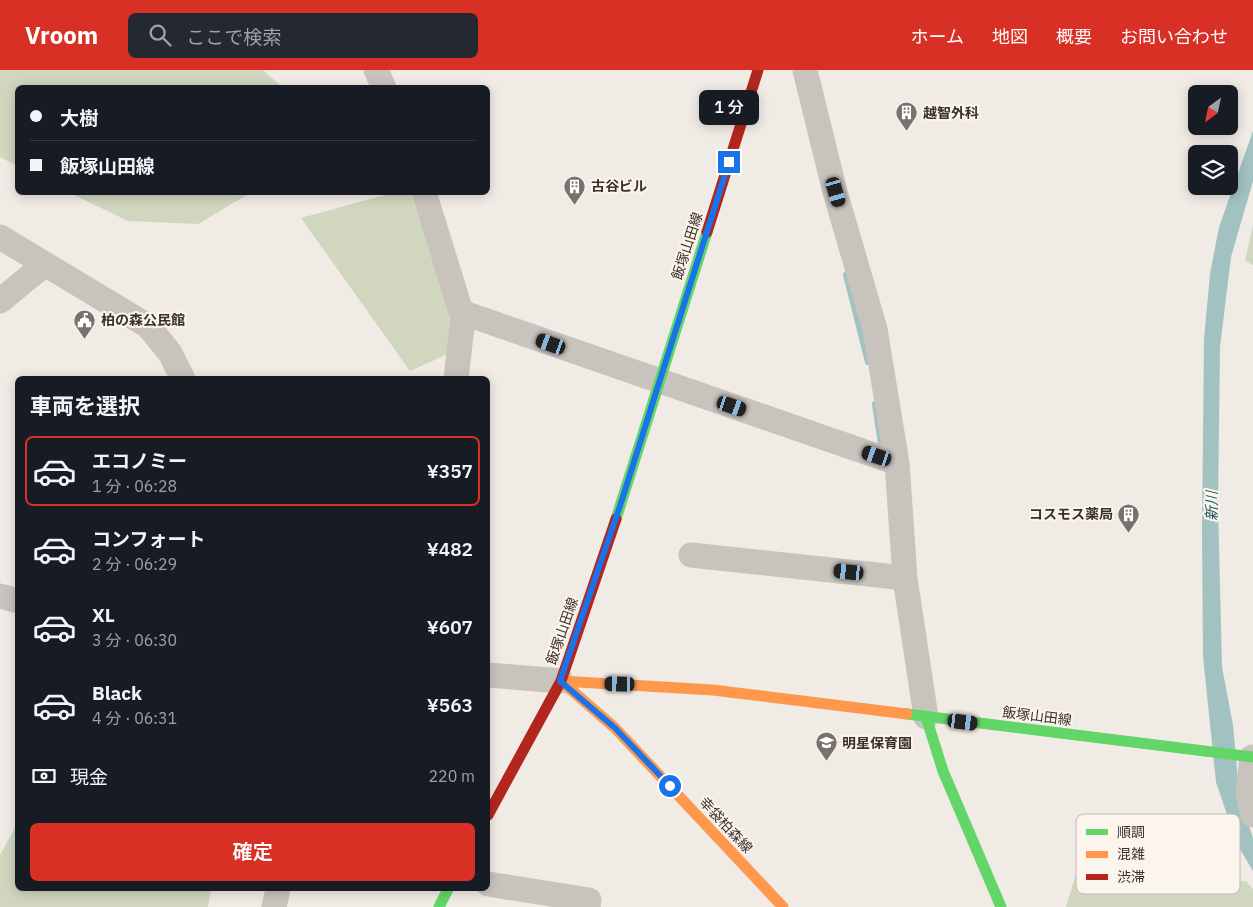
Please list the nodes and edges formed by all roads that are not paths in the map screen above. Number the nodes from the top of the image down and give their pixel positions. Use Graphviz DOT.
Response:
graph roads {
  1 [pos="376,70"];
  2 [pos="758,70"];
  3 [pos="805,70"];
  4 [pos="383,85"];
  5 [pos="425,195"];
  6 [pos="0,238"];
  7 [pos="45,264"];
  8 [pos="0,301"];
  9 [pos="461,312"];
  10 [pos="182,376"];
  11 [pos="456,376"];
  12 [pos="660,382"];
  13 [pos="887,459"];
  14 [pos="691,555"];
  15 [pos="897,577"];
  16 [pos="0,596"];
  17 [pos="15,600"];
  18 [pos="490,675"];
  19 [pos="560,681"];
  20 [pos="926,717"];
  21 [pos="1248,757"];
  22 [pos="490,811"];
  23 [pos="1253,815"];
  24 [pos="490,884"];
  25 [pos="278,891"];
  26 [pos="447,891"];
  27 [pos="764,897"];
  28 [pos="274,907"];
  29 [pos="439,907"];
  30 [pos="588,907"];
  31 [pos="783,907"];
  32 [pos="1001,907"];
  1 -- 4 [label="street"];
  2 -- 12 [label="main road, 飯塚山田線"];
  3 -- 13 [label="street"];
  5 -- 9 [label="street"];
  6 -- 7 [label="street"];
  7 -- 8 [label="street"];
  7 -- 10 [label="street"];
  9 -- 11 [label="street"];
  9 -- 12 [label="street"];
  12 -- 13 [label="street"];
  12 -- 19 [label="main road, 飯塚山田線"];
  13 -- 15 [label="street"];
  14 -- 15 [label="street"];
  15 -- 20 [label="street"];
  16 -- 17 [label="street"];
  18 -- 19 [label="street"];
  19 -- 20 [label="main road, 飯塚山田線"];
  19 -- 22 [label="main road"];
  19 -- 27 [label="main road, 幸袋柏森線"];
  20 -- 21 [label="main road, 飯塚山田線"];
  20 -- 32 [label="main road"];
  21 -- 23 [label="street"];
  24 -- 30 [label="street"];
  25 -- 28 [label="street"];
  26 -- 29 [label="main road"];
  27 -- 31 [label="main road, 幸袋柏森線"];
}
